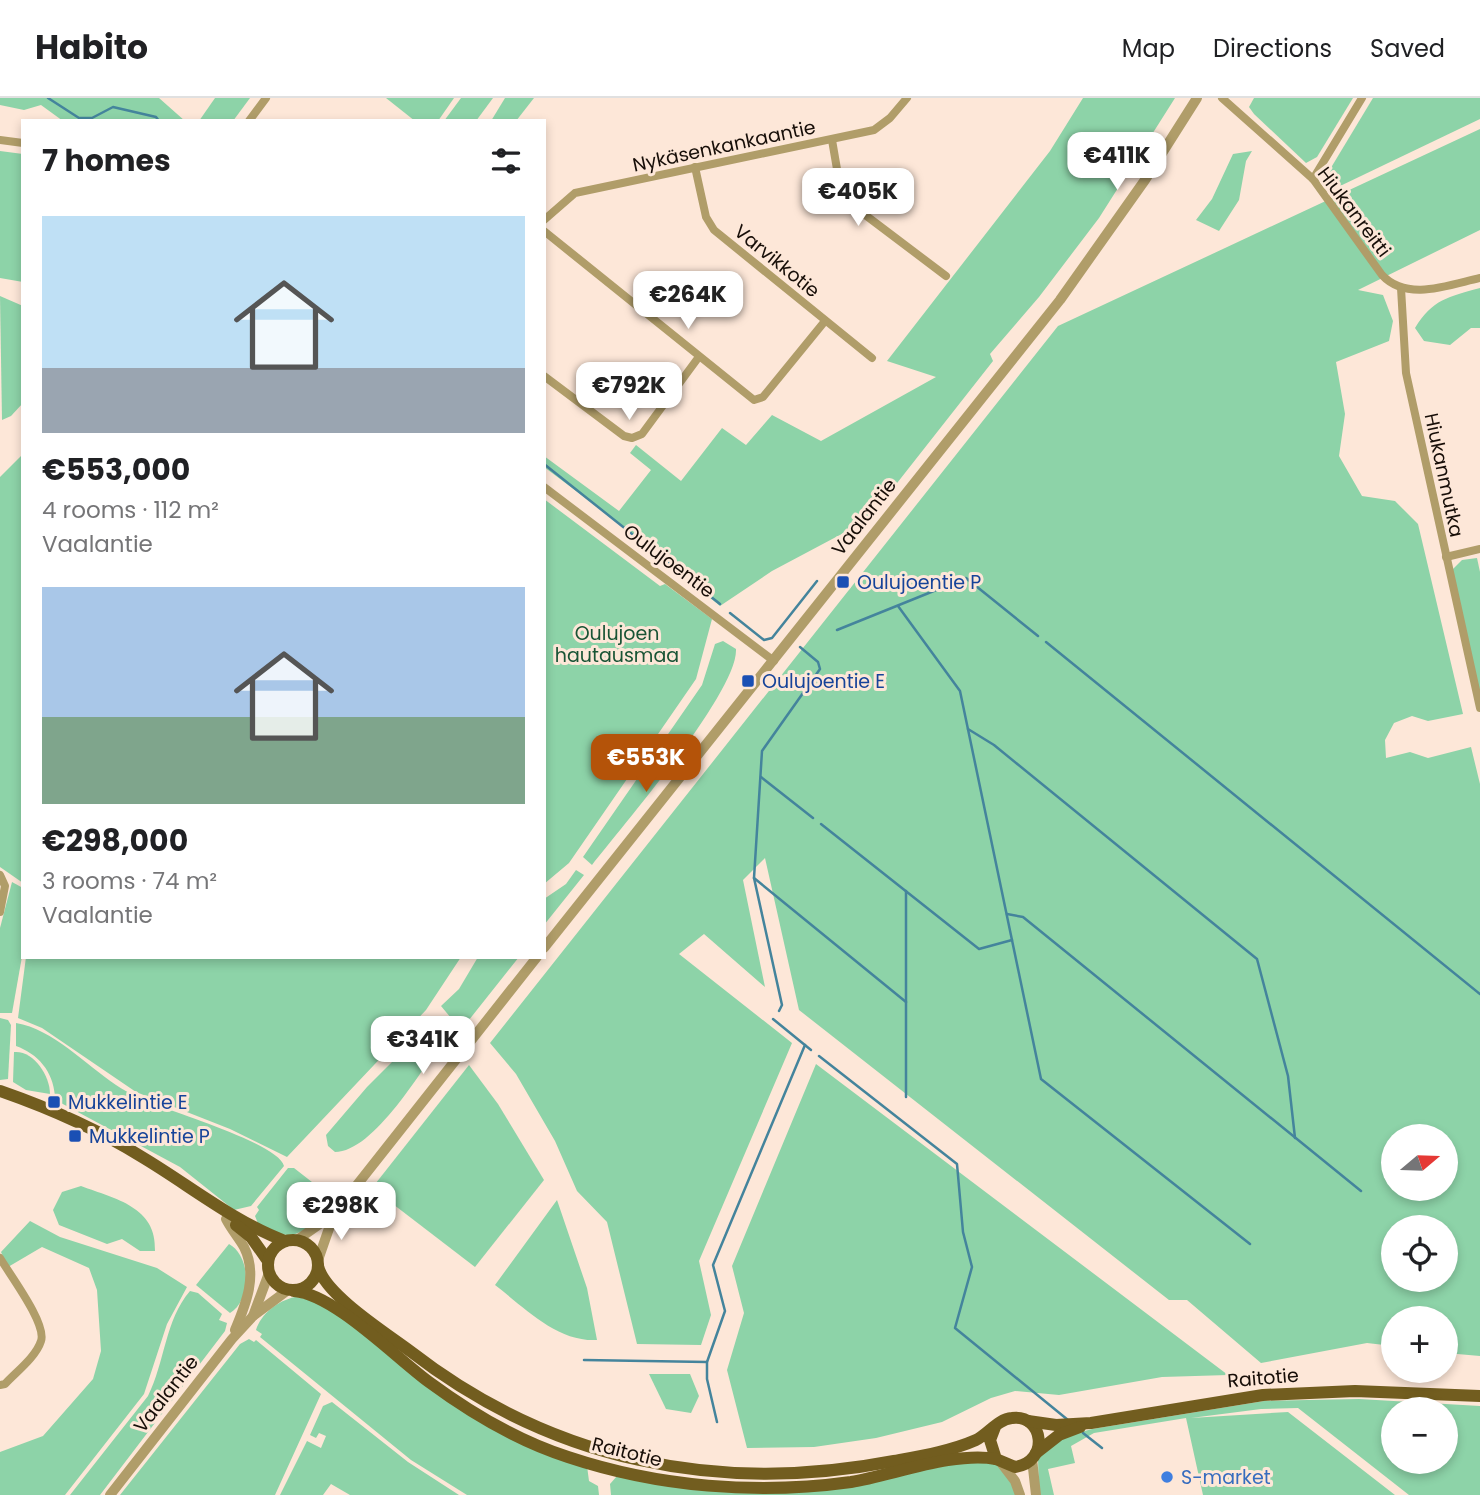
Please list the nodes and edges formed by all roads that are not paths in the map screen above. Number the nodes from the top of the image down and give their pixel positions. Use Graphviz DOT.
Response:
graph roads {
  1 [pos="266,98"];
  2 [pos="907,98"];
  3 [pos="1198,98"];
  4 [pos="1223,98"];
  5 [pos="1362,98"];
  6 [pos="250,119"];
  7 [pos="0,139"];
  8 [pos="832,140"];
  9 [pos="21,142"];
  10 [pos="695,167"];
  11 [pos="1312,179"];
  12 [pos="546,218"];
  13 [pos="546,233"];
  14 [pos="946,276"];
  15 [pos="1480,278"];
  16 [pos="1401,288"];
  17 [pos="825,321"];
  18 [pos="698,358"];
  19 [pos="872,358"];
  20 [pos="546,378"];
  21 [pos="546,489"];
  22 [pos="1480,549"];
  23 [pos="1446,557"];
  24 [pos="774,661"];
  25 [pos="1480,708"];
  26 [pos="0,875"];
  27 [pos="0,912"];
  28 [pos="546,946"];
  29 [pos="535,959"];
  30 [pos="0,1091"];
  31 [pos="334,1214"];
  32 [pos="251,1238"];
  33 [pos="291,1241"];
  34 [pos="0,1258"];
  35 [pos="318,1263"];
  36 [pos="268,1267"];
  37 [pos="291,1290"];
  38 [pos="249,1312"];
  39 [pos="0,1385"];
  40 [pos="1441,1396"];
  41 [pos="1480,1396"];
  42 [pos="1480,1402"];
  43 [pos="1027,1421"];
  44 [pos="1091,1423"];
  45 [pos="995,1427"];
  46 [pos="1034,1456"];
  47 [pos="999,1462"];
  48 [pos="110,1495"];
  49 [pos="1020,1495"];
  50 [pos="1036,1495"];
  1 -- 6 [label="street"];
  2 -- 8 [label="street, Nykäsenkankaantie"];
  3 -- 24 [label="street, Vaalantie"];
  4 -- 11 [label="street, Hiukanreitti"];
  5 -- 11 [label="street"];
  7 -- 9 [label="street"];
  8 -- 10 [label="street, Nykäsenkankaantie"];
  8 -- 14 [label="street"];
  10 -- 12 [label="street, Nykäsenkankaantie"];
  10 -- 17 [label="street, Varvikkotie"];
  11 -- 16 [label="street, Hiukanreitti"];
  13 -- 18 [label="street"];
  15 -- 16 [label="street"];
  16 -- 23 [label="street, Hiukanmutka"];
  17 -- 18 [label="street"];
  17 -- 19 [label="street, Varvikkotie"];
  18 -- 20 [label="street"];
  21 -- 24 [label="street, Oulujoentie"];
  22 -- 23 [label="street"];
  23 -- 25 [label="street, Hiukanmutka"];
  24 -- 28 [label="street, Vaalantie"];
  26 -- 27 [label="street"];
  29 -- 31 [label="street"];
  30 -- 32 [label="main road"];
  31 -- 33 [label="street"];
  31 -- 35 [label="street"];
  32 -- 33 [label="main road"];
  32 -- 36 [label="main road"];
  32 -- 38 [label="street"];
  33 -- 35 [label="main road"];
  33 -- 36 [label="main road"];
  34 -- 39 [label="street"];
  35 -- 37 [label="main road"];
  35 -- 45 [label="main road, Raitotie"];
  36 -- 37 [label="main road"];
  36 -- 38 [label="street, Vaalantie"];
  37 -- 38 [label="street, Vaalantie"];
  37 -- 47 [label="main road, Raitotie"];
  38 -- 48 [label="street, Vaalantie"];
  40 -- 41 [label="main road, Raitotie"];
  40 -- 42 [label="main road, Raitotie"];
  40 -- 44 [label="main road, Raitotie"];
  43 -- 44 [label="main road, Raitotie"];
  43 -- 45 [label="main road"];
  43 -- 46 [label="main road"];
  44 -- 46 [label="main road, Raitotie"];
  45 -- 47 [label="main road"];
  46 -- 47 [label="main road"];
  46 -- 50 [label="street"];
  47 -- 49 [label="street"];
}
